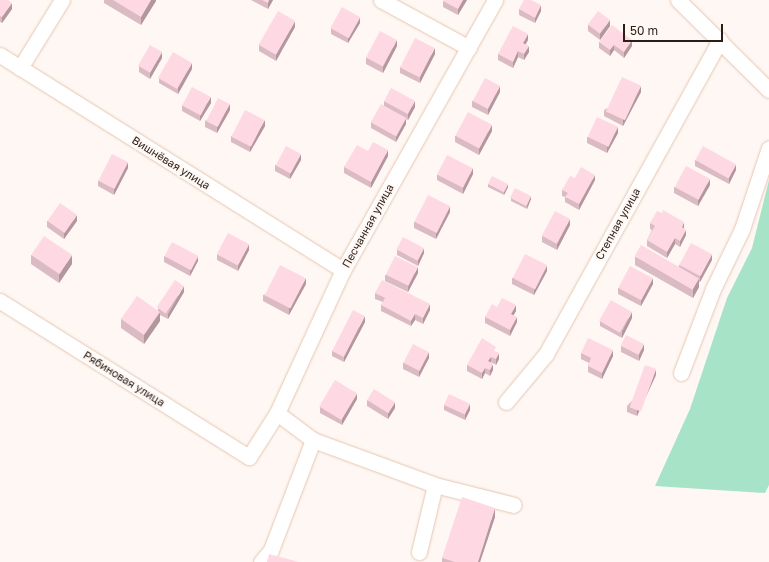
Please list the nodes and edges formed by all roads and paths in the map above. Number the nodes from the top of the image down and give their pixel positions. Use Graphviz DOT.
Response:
graph roads {
  1 [pos="62,0"];
  2 [pos="381,0"];
  3 [pos="494,0"];
  4 [pos="678,0"];
  5 [pos="720,40"];
  6 [pos="469,48"];
  7 [pos="0,55"];
  8 [pos="20,68"];
  9 [pos="769,90"];
  10 [pos="769,148"];
  11 [pos="343,270"];
  12 [pos="0,301"];
  13 [pos="681,373"];
  14 [pos="506,402"];
  15 [pos="277,413"];
  16 [pos="312,440"];
  17 [pos="249,456"];
  18 [pos="435,485"];
  19 [pos="514,506"];
  20 [pos="419,552"];
  21 [pos="261,562"];
  1 -- 8 [label="street"];
  2 -- 6 [label="street"];
  3 -- 6 [label="street, Песчанная улица"];
  4 -- 5 [label="street"];
  5 -- 9 [label="street"];
  5 -- 14 [label="street, Степная улица"];
  6 -- 11 [label="street, Песчанная улица"];
  7 -- 8 [label="street, Вишнёвая улица"];
  8 -- 11 [label="street, Вишнёвая улица"];
  10 -- 13 [label="street"];
  11 -- 15 [label="street, Песчанная улица"];
  12 -- 17 [label="street, Рябиновая улица"];
  15 -- 16 [label="street"];
  15 -- 17 [label="street, Песчанная улица"];
  16 -- 18 [label="street"];
  16 -- 21 [label="street"];
  18 -- 19 [label="street"];
  18 -- 20 [label="street"];
}
